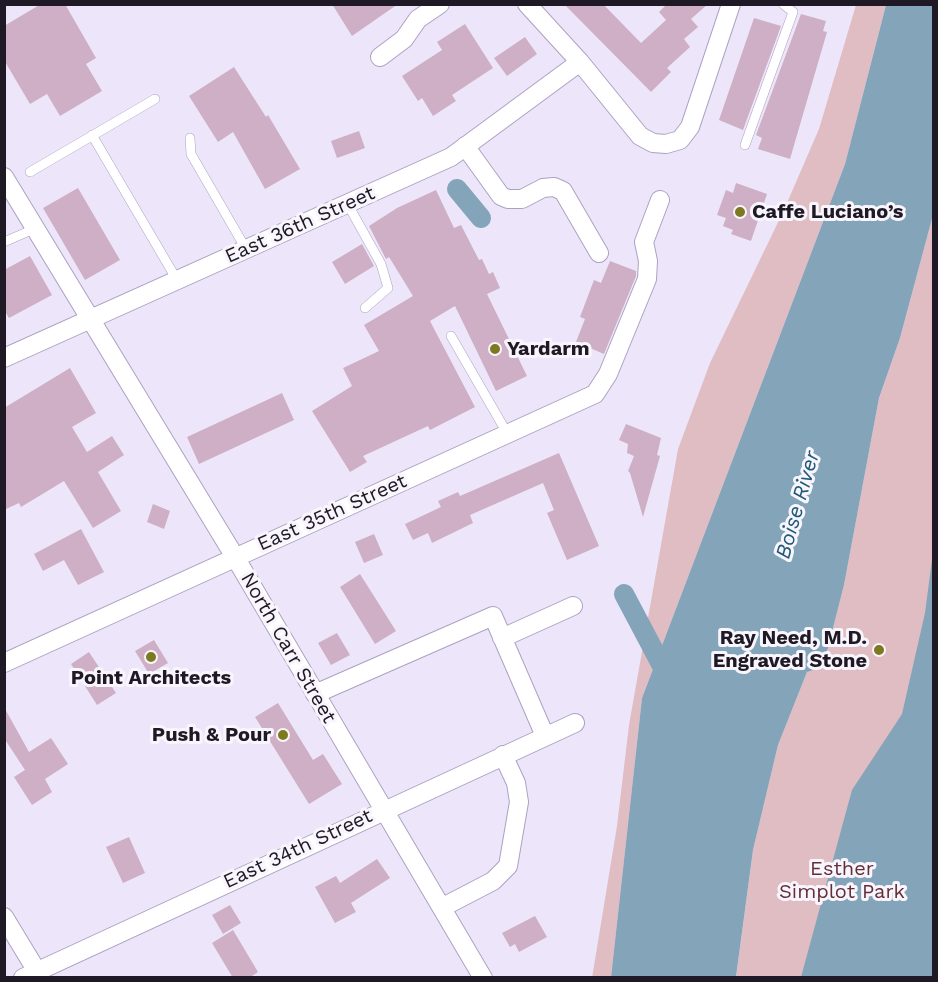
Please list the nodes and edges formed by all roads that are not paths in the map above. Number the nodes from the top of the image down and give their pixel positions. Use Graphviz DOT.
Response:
graph roads {
  1 [pos="440,4"];
  2 [pos="527,4"];
  3 [pos="731,4"];
  4 [pos="783,4"];
  5 [pos="380,57"];
  6 [pos="580,62"];
  7 [pos="155,99"];
  8 [pos="92,135"];
  9 [pos="190,138"];
  10 [pos="746,145"];
  11 [pos="465,146"];
  12 [pos="30,172"];
  13 [pos="4,177"];
  14 [pos="660,200"];
  15 [pos="347,203"];
  16 [pos="36,228"];
  17 [pos="4,242"];
  18 [pos="246,249"];
  19 [pos="599,253"];
  20 [pos="177,280"];
  21 [pos="365,308"];
  22 [pos="90,320"];
  23 [pos="451,336"];
  24 [pos="4,358"];
  25 [pos="507,433"];
  26 [pos="235,557"];
  27 [pos="573,606"];
  28 [pos="502,638"];
  29 [pos="4,663"];
  30 [pos="315,694"];
  31 [pos="575,723"];
  32 [pos="544,736"];
  33 [pos="502,754"];
  34 [pos="383,810"];
  35 [pos="443,907"];
  36 [pos="4,917"];
  37 [pos="34,975"];
  38 [pos="483,978"];
  1 -- 5 [label="street"];
  2 -- 6 [label="street"];
  3 -- 6 [label="street"];
  4 -- 10 [label="lane"];
  6 -- 11 [label="street, East 36th Street"];
  7 -- 8 [label="lane"];
  8 -- 12 [label="lane"];
  8 -- 20 [label="lane"];
  9 -- 18 [label="lane"];
  11 -- 15 [label="street, East 36th Street"];
  11 -- 19 [label="street"];
  13 -- 16 [label="street, North Carr Street"];
  14 -- 25 [label="street, East 35th Street"];
  15 -- 18 [label="street, East 36th Street"];
  15 -- 21 [label="lane"];
  16 -- 17 [label="lane"];
  16 -- 22 [label="street, North Carr Street"];
  18 -- 20 [label="street, East 36th Street"];
  20 -- 22 [label="street, East 36th Street"];
  22 -- 24 [label="street, East 36th Street"];
  22 -- 26 [label="street, North Carr Street"];
  23 -- 25 [label="lane"];
  25 -- 26 [label="street, East 35th Street"];
  26 -- 29 [label="street, East 35th Street"];
  26 -- 30 [label="street, North Carr Street"];
  27 -- 28 [label="street"];
  28 -- 30 [label="street"];
  28 -- 32 [label="street"];
  30 -- 34 [label="street, North Carr Street"];
  31 -- 32 [label="street, East 34th Street"];
  32 -- 33 [label="street, East 34th Street"];
  33 -- 34 [label="street, East 34th Street"];
  33 -- 35 [label="street"];
  34 -- 35 [label="street, North Carr Street"];
  34 -- 37 [label="street, East 34th Street"];
  35 -- 38 [label="street, North Carr Street"];
  36 -- 37 [label="street"];
}
